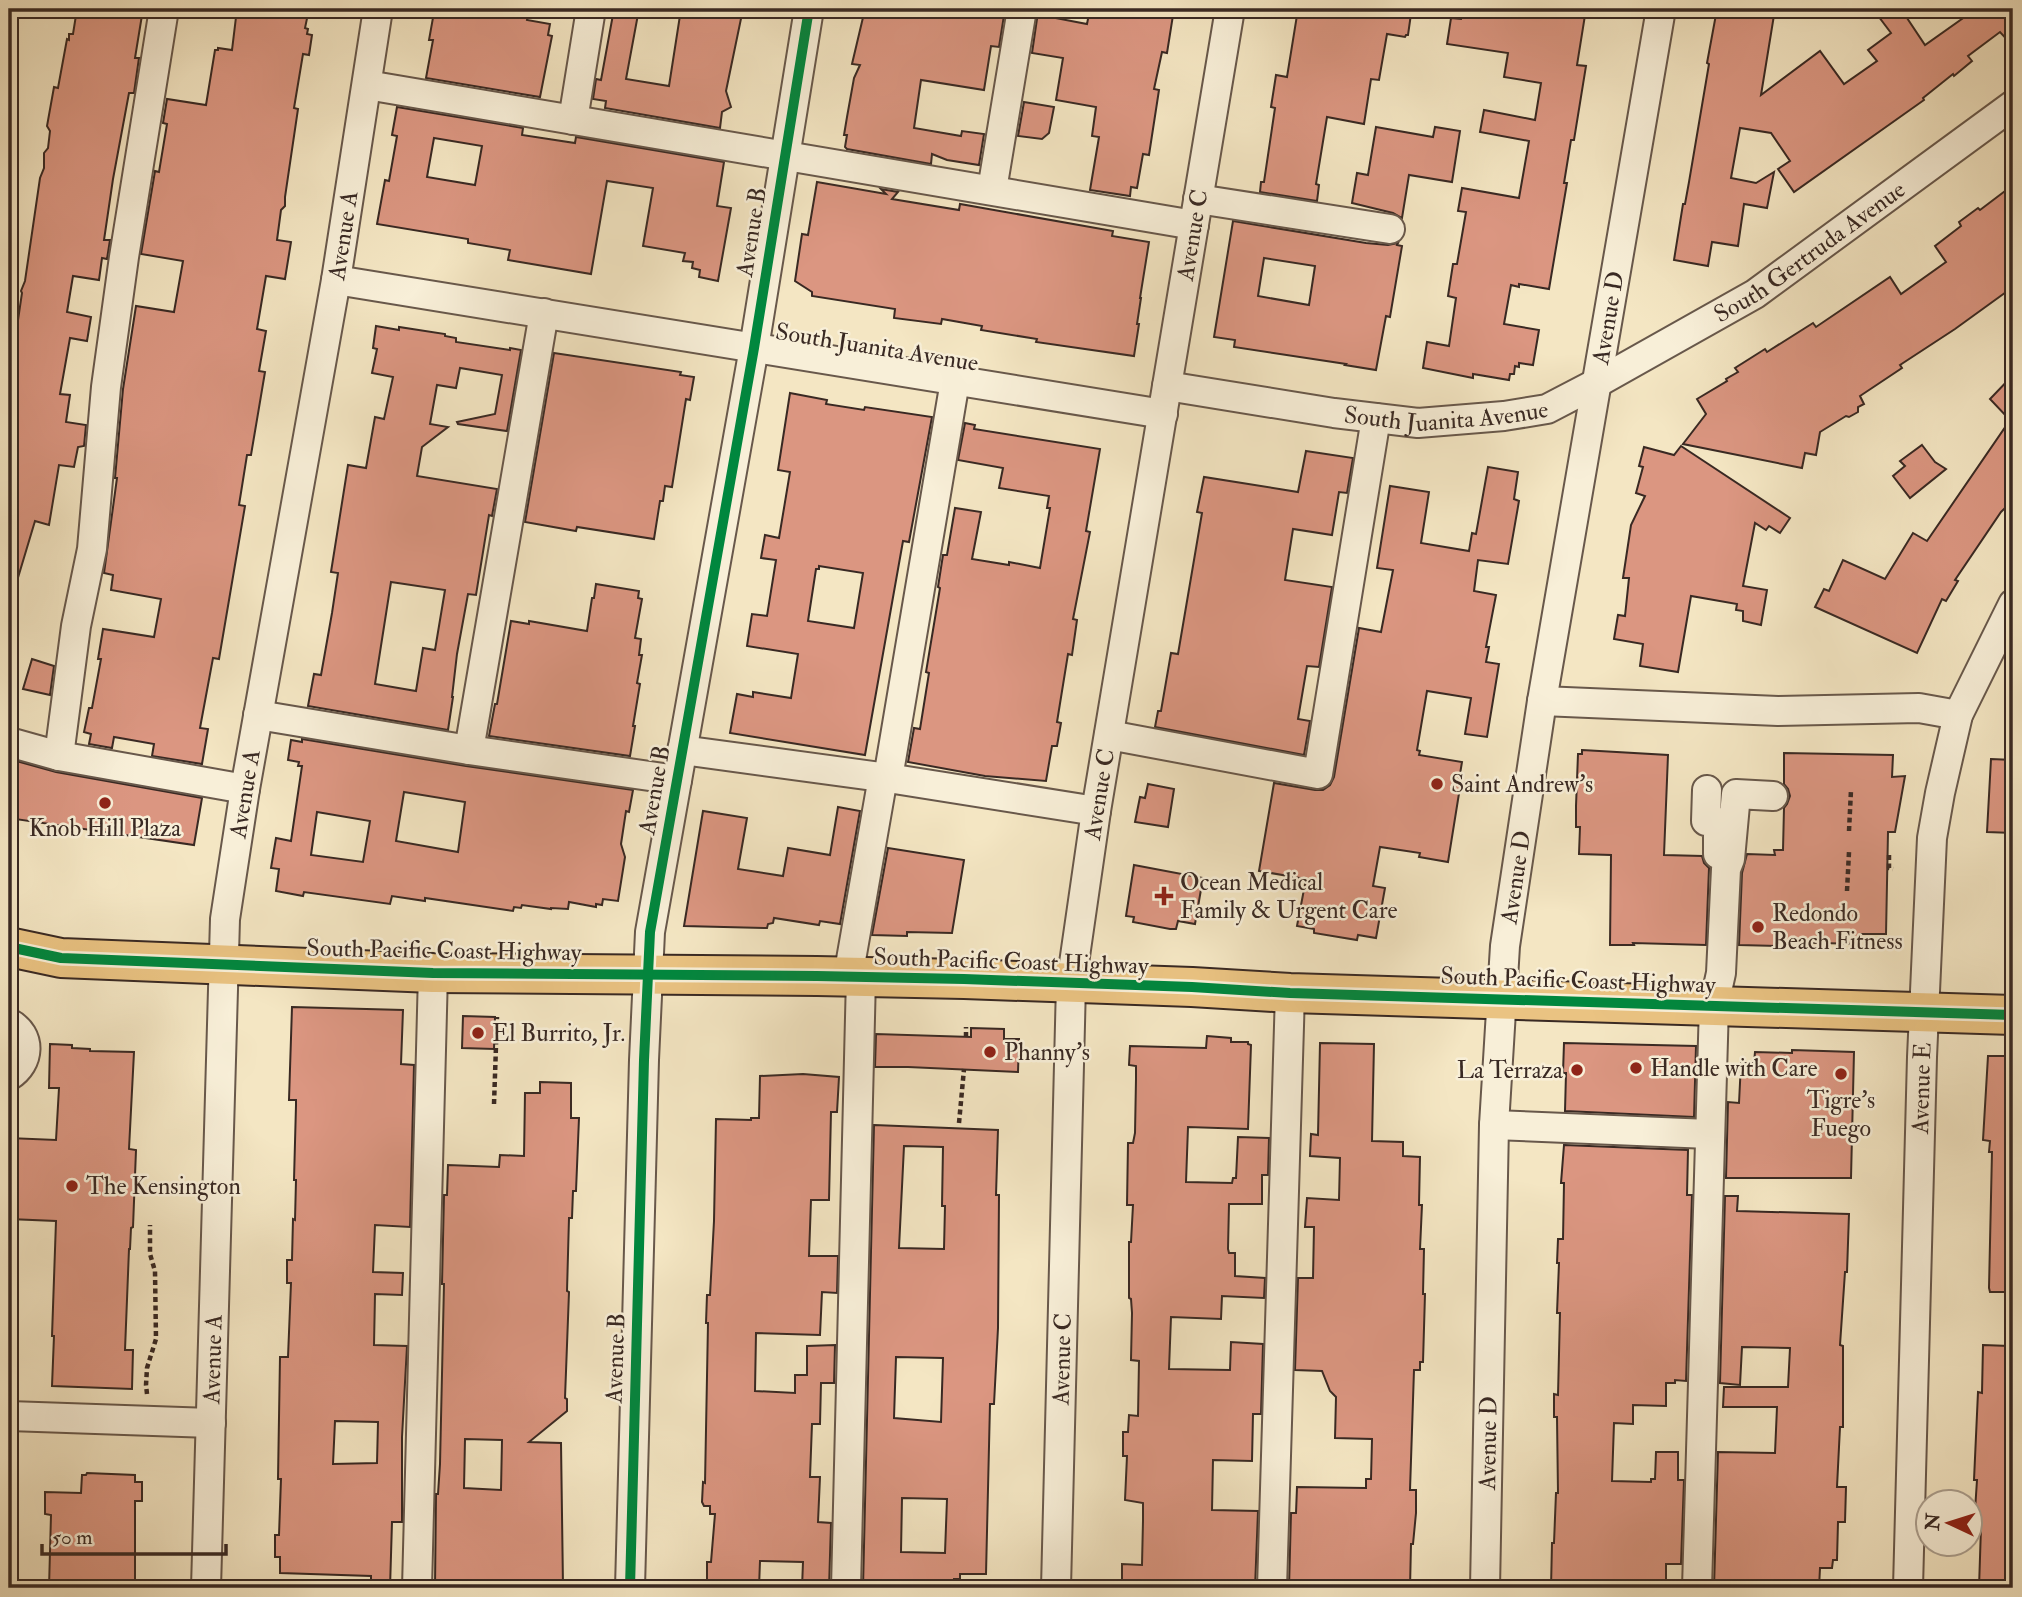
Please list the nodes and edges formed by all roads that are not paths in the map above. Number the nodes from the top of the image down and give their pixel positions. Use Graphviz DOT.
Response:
graph roads {
  1 [pos="164,9"];
  2 [pos="378,9"];
  3 [pos="591,9"];
  4 [pos="809,9"];
  5 [pos="1022,9"];
  6 [pos="1230,9"];
  7 [pos="1661,9"];
  8 [pos="366,85"];
  9 [pos="2013,105"];
  10 [pos="573,120"];
  11 [pos="785,155"];
  12 [pos="992,190"];
  13 [pos="1196,212"];
  14 [pos="1390,229"];
  15 [pos="336,280"];
  16 [pos="544,313"];
  17 [pos="754,348"];
  18 [pos="955,381"];
  19 [pos="1595,384"];
  20 [pos="1167,386"];
  21 [pos="1163,414"];
  22 [pos="1376,418"];
  23 [pos="2013,604"];
  24 [pos="1542,701"];
  25 [pos="258,715"];
  26 [pos="1958,716"];
  27 [pos="1109,735"];
  28 [pos="9,742"];
  29 [pos="469,750"];
  30 [pos="682,750"];
  31 [pos="59,756"];
  32 [pos="885,778"];
  33 [pos="677,780"];
  34 [pos="245,789"];
  35 [pos="1707,790"];
  36 [pos="1773,796"];
  37 [pos="1096,811"];
  38 [pos="1726,869"];
  39 [pos="9,947"];
  40 [pos="224,965"];
  41 [pos="433,972"];
  42 [pos="648,976"];
  43 [pos="855,977"];
  44 [pos="1071,984"];
  45 [pos="1290,993"];
  46 [pos="1501,998"];
  47 [pos="1714,1005"];
  48 [pos="1925,1012"];
  49 [pos="2013,1014"];
  50 [pos="9,1023"];
  51 [pos="9,1076"];
  52 [pos="1494,1125"];
  53 [pos="1709,1134"];
  54 [pos="9,1416"];
  55 [pos="211,1423"];
  56 [pos="206,1588"];
  57 [pos="417,1588"];
  58 [pos="630,1588"];
  59 [pos="846,1588"];
  60 [pos="1056,1588"];
  61 [pos="1272,1588"];
  62 [pos="1485,1588"];
  63 [pos="1697,1588"];
  64 [pos="1908,1588"];
  1 -- 31 [label="street"];
  2 -- 8 [label="street, Avenue A"];
  3 -- 10 [label="street"];
  4 -- 11 [label="street, Avenue B"];
  5 -- 12 [label="street"];
  6 -- 13 [label="street, Avenue C"];
  7 -- 19 [label="street, Avenue D"];
  8 -- 10 [label="street"];
  8 -- 15 [label="street, Avenue A"];
  9 -- 19 [label="street, South Gertruda Avenue"];
  10 -- 11 [label="street"];
  11 -- 12 [label="street"];
  11 -- 17 [label="street, Avenue B"];
  12 -- 13 [label="street"];
  13 -- 14 [label="street"];
  13 -- 20 [label="street, Avenue C"];
  15 -- 16 [label="street, South Juanita Avenue"];
  15 -- 25 [label="street, Avenue A"];
  16 -- 17 [label="street, South Juanita Avenue"];
  16 -- 29 [label="street"];
  17 -- 18 [label="street, South Juanita Avenue"];
  17 -- 30 [label="street, Avenue B"];
  18 -- 21 [label="street, South Juanita Avenue"];
  18 -- 32 [label="street"];
  19 -- 22 [label="street, South Juanita Avenue"];
  19 -- 24 [label="street, Avenue D"];
  20 -- 21 [label="street, Avenue C"];
  20 -- 22 [label="street, South Juanita Avenue"];
  21 -- 27 [label="street, Avenue C"];
  22 -- 27 [label="street"];
  23 -- 26 [label="street, Avenue E"];
  24 -- 26 [label="street"];
  24 -- 46 [label="street, Avenue D"];
  25 -- 29 [label="street"];
  25 -- 34 [label="street, Avenue A"];
  26 -- 48 [label="street, Avenue E"];
  27 -- 37 [label="street, Avenue C"];
  28 -- 31 [label="street"];
  29 -- 33 [label="street"];
  30 -- 32 [label="street"];
  30 -- 33 [label="street, Avenue B"];
  31 -- 34 [label="street"];
  32 -- 37 [label="street"];
  32 -- 43 [label="street"];
  33 -- 42 [label="street, Avenue B"];
  34 -- 40 [label="street, Avenue A"];
  35 -- 38 [label="street"];
  36 -- 38 [label="street"];
  37 -- 44 [label="street, Avenue C"];
  38 -- 47 [label="street"];
  39 -- 40 [label="highway, South Pacific Coast Highway"];
  40 -- 41 [label="highway, South Pacific Coast Highway"];
  40 -- 55 [label="street, Avenue A"];
  41 -- 42 [label="highway, South Pacific Coast Highway"];
  41 -- 57 [label="street"];
  42 -- 43 [label="highway, South Pacific Coast Highway"];
  42 -- 58 [label="street, Avenue B"];
  43 -- 44 [label="highway, South Pacific Coast Highway"];
  43 -- 59 [label="street"];
  44 -- 45 [label="highway, South Pacific Coast Highway"];
  44 -- 60 [label="street, Avenue C"];
  45 -- 46 [label="highway, South Pacific Coast Highway"];
  45 -- 61 [label="street"];
  46 -- 47 [label="highway, South Pacific Coast Highway"];
  46 -- 52 [label="street, Avenue D"];
  47 -- 48 [label="highway, South Pacific Coast Highway"];
  47 -- 53 [label="street"];
  48 -- 49 [label="highway, South Pacific Coast Highway"];
  48 -- 64 [label="street, Avenue E"];
  50 -- 51 [label="street"];
  52 -- 53 [label="street"];
  52 -- 62 [label="street, Avenue D"];
  53 -- 63 [label="street"];
  54 -- 55 [label="street"];
  55 -- 56 [label="street, Avenue A"];
}
